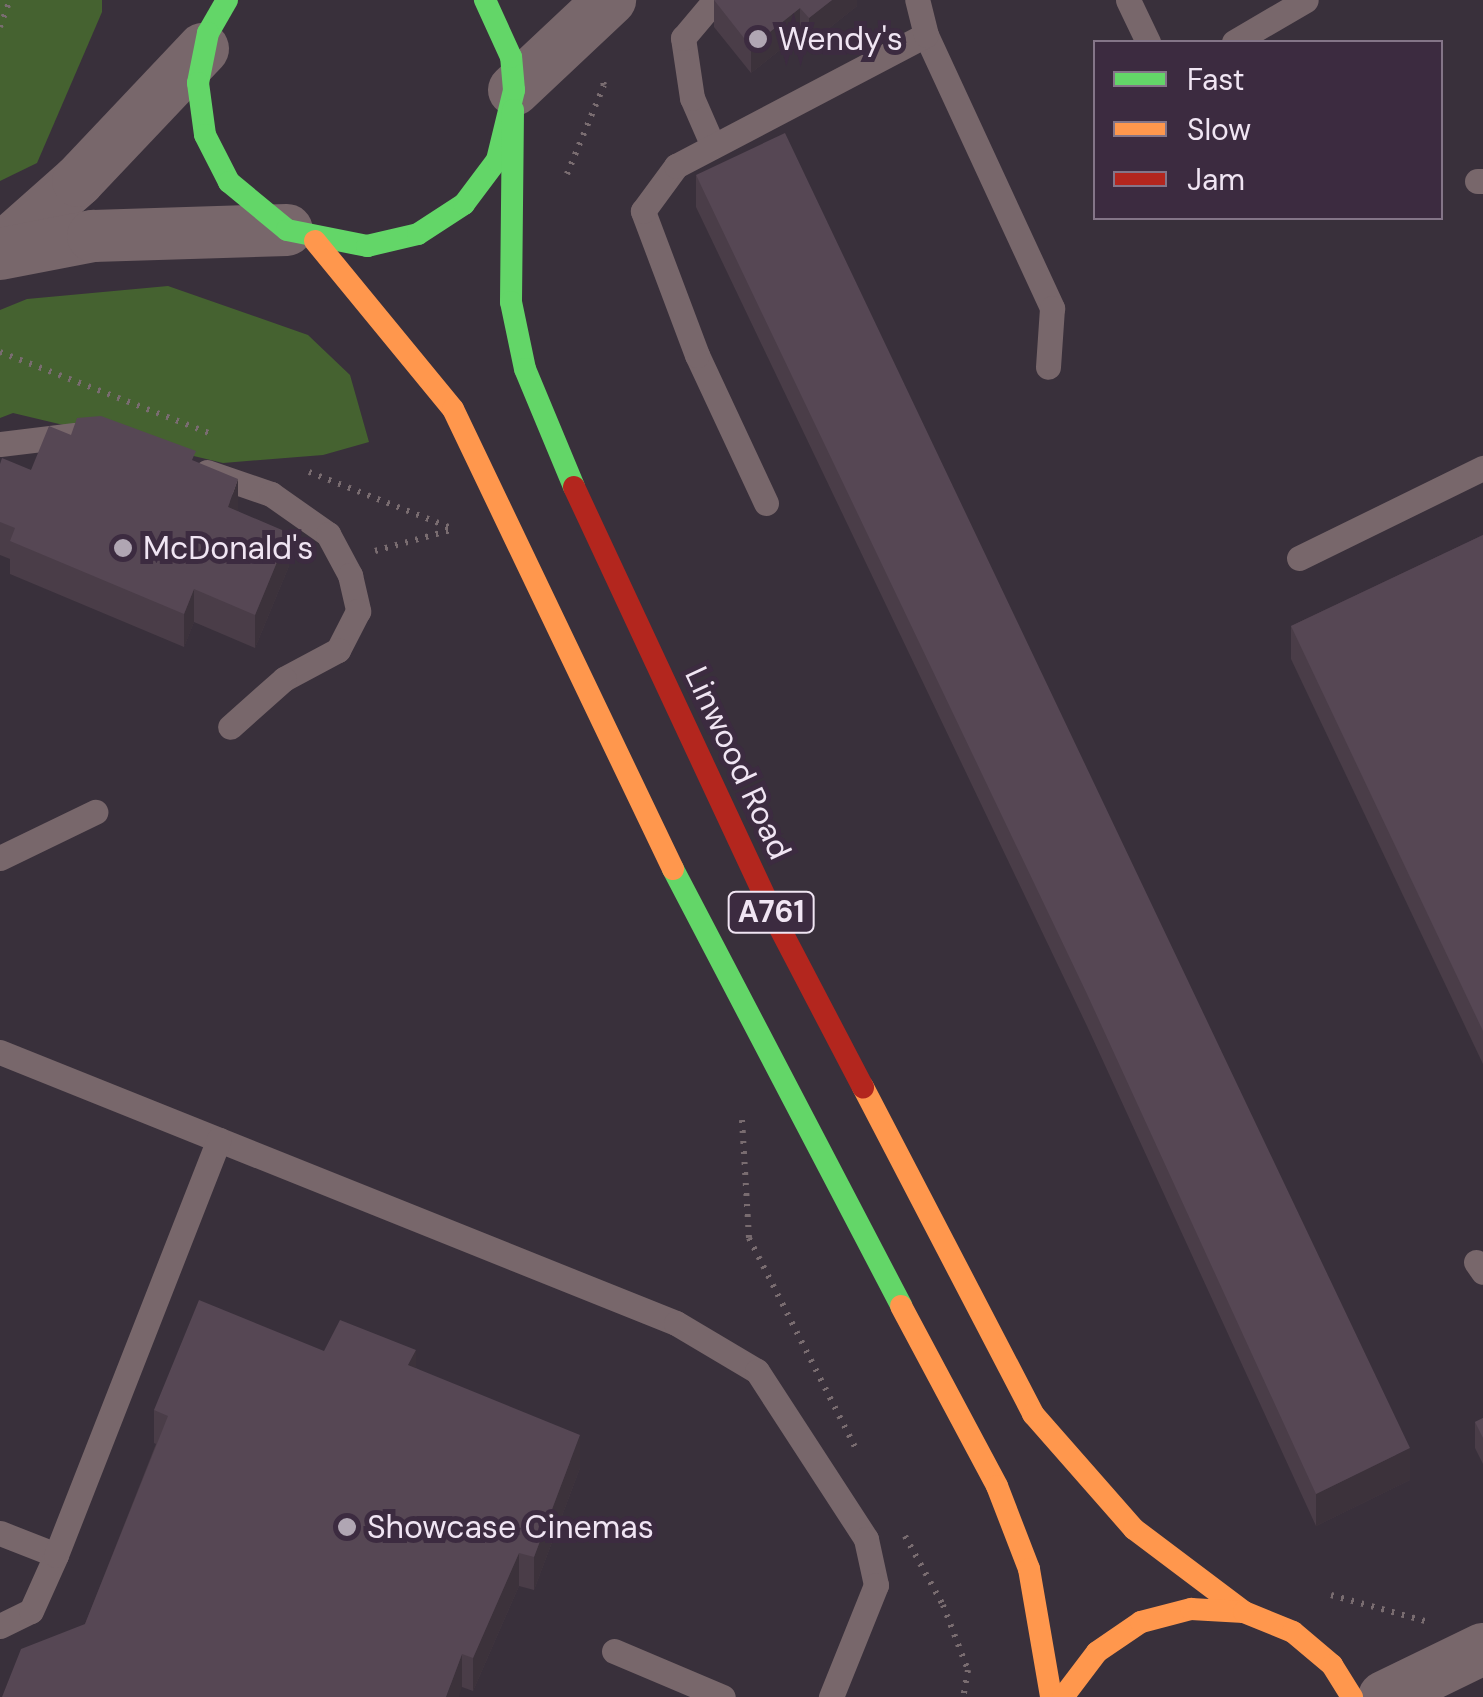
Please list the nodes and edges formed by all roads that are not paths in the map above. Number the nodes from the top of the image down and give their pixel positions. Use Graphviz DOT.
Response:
graph roads {
  1 [pos="227,0"];
  2 [pos="485,0"];
  3 [pos="715,0"];
  4 [pos="917,0"];
  5 [pos="1128,0"];
  6 [pos="1306,0"];
  7 [pos="596,14"];
  8 [pos="205,27"];
  9 [pos="926,35"];
  10 [pos="1147,40"];
  11 [pos="1237,40"];
  12 [pos="514,100"];
  13 [pos="713,146"];
  14 [pos="301,236"];
  15 [pos="0,252"];
  16 [pos="1048,367"];
  17 [pos="103,432"];
  18 [pos="1,446"];
  19 [pos="181,462"];
  20 [pos="1483,468"];
  21 [pos="766,503"];
  22 [pos="1298,558"];
  23 [pos="230,727"];
  24 [pos="95,812"];
  25 [pos="0,858"];
  26 [pos="0,1052"];
  27 [pos="220,1140"];
  28 [pos="0,1533"];
  29 [pos="56,1556"];
  30 [pos="1244,1612"];
  31 [pos="0,1626"];
  32 [pos="614,1651"];
  33 [pos="1469,1656"];
  34 [pos="723,1697"];
  35 [pos="831,1697"];
  36 [pos="1052,1697"];
  37 [pos="1063,1697"];
  38 [pos="1352,1697"];
  39 [pos="1384,1697"];
  1 -- 8 [label="main road"];
  2 -- 12 [label="main road, Linwood Road"];
  3 -- 13 [label="lane"];
  4 -- 9 [label="lane"];
  5 -- 10 [label="lane"];
  6 -- 11 [label="lane"];
  7 -- 12 [label="street"];
  8 -- 14 [label="main road"];
  8 -- 15 [label="street"];
  9 -- 13 [label="lane"];
  9 -- 16 [label="lane"];
  12 -- 14 [label="main road"];
  12 -- 30 [label="main road, Linwood Road / A761"];
  13 -- 21 [label="lane"];
  14 -- 15 [label="street"];
  14 -- 36 [label="main road, A761"];
  17 -- 18 [label="lane"];
  19 -- 23 [label="lane"];
  20 -- 22 [label="lane"];
  24 -- 25 [label="lane"];
  26 -- 27 [label="lane"];
  27 -- 29 [label="lane"];
  27 -- 35 [label="lane"];
  28 -- 29 [label="lane"];
  29 -- 31 [label="lane"];
  30 -- 37 [label="main road"];
  30 -- 38 [label="main road"];
  32 -- 34 [label="lane"];
  33 -- 39 [label="street"];
}
